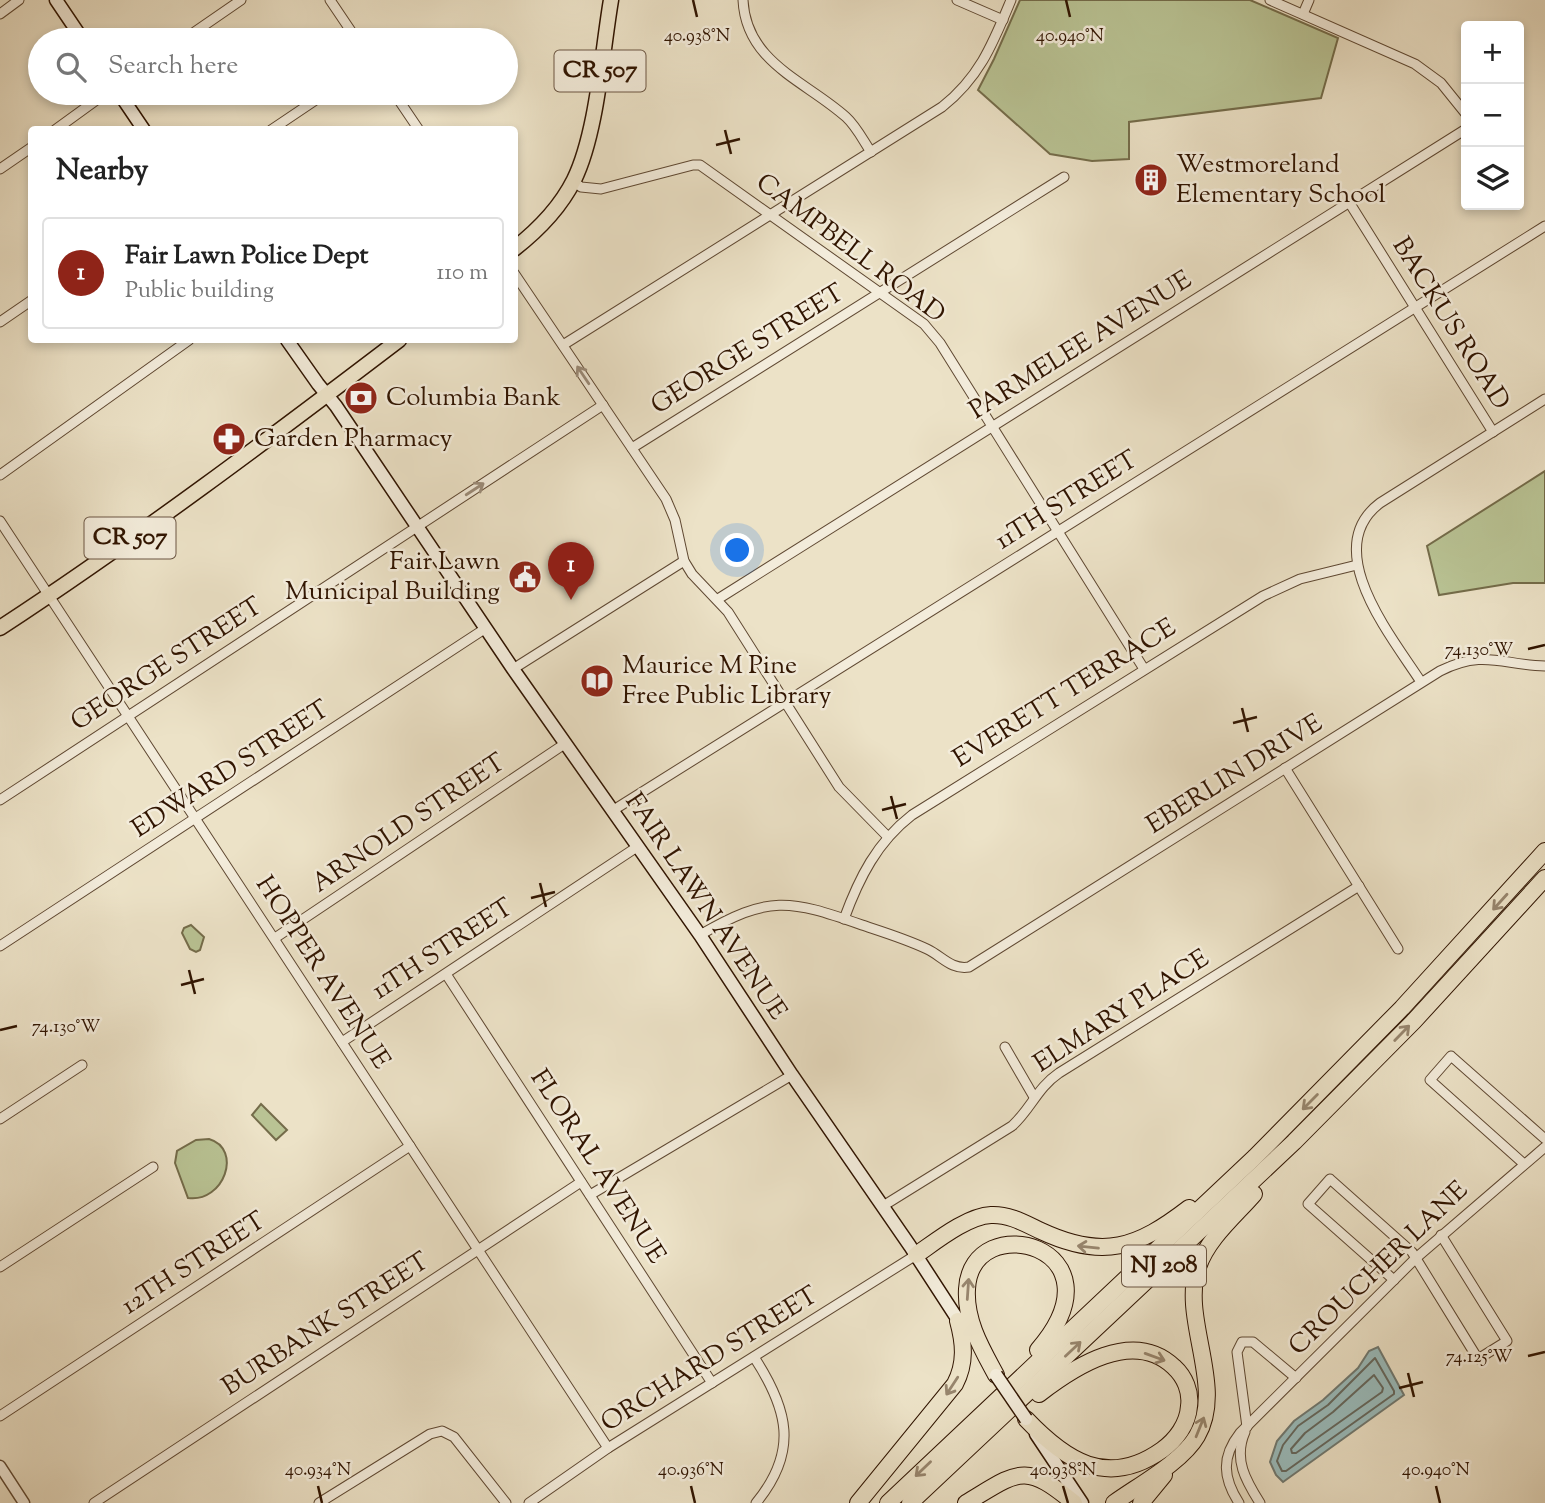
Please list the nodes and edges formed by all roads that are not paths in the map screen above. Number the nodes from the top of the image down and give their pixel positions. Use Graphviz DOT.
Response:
graph roads {
  1 [pos="19,0"];
  2 [pos="56,0"];
  3 [pos="241,0"];
  4 [pos="330,0"];
  5 [pos="611,0"];
  6 [pos="743,0"];
  7 [pos="957,0"];
  8 [pos="1011,0"];
  9 [pos="1270,0"];
  10 [pos="1309,0"];
  11 [pos="0,14"];
  12 [pos="1303,14"];
  13 [pos="1003,20"];
  14 [pos="75,28"];
  15 [pos="200,28"];
  16 [pos="350,28"];
  17 [pos="89,105"];
  18 [pos="127,105"];
  19 [pos="308,105"];
  20 [pos="402,105"];
  21 [pos="1461,107"];
  22 [pos="61,126"];
  23 [pos="141,126"];
  24 [pos="277,126"];
  25 [pos="416,126"];
  26 [pos="1461,132"];
  27 [pos="28,149"];
  28 [pos="871,152"];
  29 [pos="0,169"];
  30 [pos="1064,177"];
  31 [pos="573,181"];
  32 [pos="1349,202"];
  33 [pos="771,215"];
  34 [pos="1545,226"];
  35 [pos="518,245"];
  36 [pos="518,280"];
  37 [pos="879,292"];
  38 [pos="28,303"];
  39 [pos="1415,308"];
  40 [pos="0,323"];
  41 [pos="185,343"];
  42 [pos="289,343"];
  43 [pos="395,343"];
  44 [pos="563,345"];
  45 [pos="327,395"];
  46 [pos="1545,399"];
  47 [pos="603,405"];
  48 [pos="992,427"];
  49 [pos="1493,432"];
  50 [pos="632,448"];
  51 [pos="0,475"];
  52 [pos="0,521"];
  53 [pos="417,526"];
  54 [pos="1058,532"];
  55 [pos="684,561"];
  56 [pos="1357,565"];
  57 [pos="50,595"];
  58 [pos="718,600"];
  59 [pos="0,628"];
  60 [pos="486,628"];
  61 [pos="1545,666"];
  62 [pos="513,669"];
  63 [pos="1144,669"];
  64 [pos="1421,682"];
  65 [pos="785,703"];
  66 [pos="129,715"];
  67 [pos="566,743"];
  68 [pos="1285,768"];
  69 [pos="0,800"];
  70 [pos="612,811"];
  71 [pos="196,818"];
  72 [pos="888,837"];
  73 [pos="636,847"];
  74 [pos="1545,851"];
  75 [pos="1545,878"];
  76 [pos="1359,886"];
  77 [pos="844,919"];
  78 [pos="700,935"];
  79 [pos="275,938"];
  80 [pos="0,946"];
  81 [pos="1398,949"];
  82 [pos="446,974"];
  83 [pos="342,1042"];
  84 [pos="1005,1047"];
  85 [pos="82,1065"];
  86 [pos="792,1075"];
  87 [pos="1354,1082"];
  88 [pos="1034,1097"];
  89 [pos="0,1119"];
  90 [pos="1545,1139"];
  91 [pos="1270,1142"];
  92 [pos="410,1146"];
  93 [pos="1545,1147"];
  94 [pos="1524,1164"];
  95 [pos="153,1167"];
  96 [pos="581,1182"];
  97 [pos="590,1195"];
  98 [pos="883,1206"];
  99 [pos="1441,1235"];
  100 [pos="478,1250"];
  101 [pos="916,1255"];
  102 [pos="1416,1258"];
  103 [pos="0,1267"];
  104 [pos="1394,1280"];
  105 [pos="958,1321"];
  106 [pos="754,1357"];
  107 [pos="996,1376"];
  108 [pos="1296,1378"];
  109 [pos="712,1383"];
  110 [pos="0,1416"];
  111 [pos="1026,1419"];
  112 [pos="1247,1427"];
  113 [pos="964,1441"];
  114 [pos="608,1448"];
  115 [pos="1188,1449"];
  116 [pos="0,1466"];
  117 [pos="24,1503"];
  118 [pos="94,1503"];
  119 [pos="319,1503"];
  120 [pos="506,1503"];
  121 [pos="529,1503"];
  122 [pos="756,1503"];
  123 [pos="858,1503"];
  124 [pos="888,1503"];
  125 [pos="910,1503"];
  126 [pos="966,1503"];
  127 [pos="1074,1503"];
  128 [pos="1082,1503"];
  129 [pos="1114,1503"];
  130 [pos="1141,1503"];
  131 [pos="1239,1503"];
  132 [pos="1260,1503"];
  1 -- 11 [label="street"];
  2 -- 14 [label="main road"];
  3 -- 15 [label="street"];
  4 -- 16 [label="street"];
  5 -- 31 [label="main road, CR 507"];
  6 -- 28 [label="street"];
  7 -- 13 [label="street"];
  8 -- 13 [label="street"];
  9 -- 12 [label="street"];
  10 -- 12 [label="street"];
  12 -- 21 [label="street"];
  13 -- 28 [label="street"];
  17 -- 22 [label="street"];
  18 -- 23 [label="main road"];
  19 -- 24 [label="street"];
  20 -- 25 [label="street"];
  26 -- 32 [label="street, PARMELEE AVENUE"];
  27 -- 29 [label="street"];
  28 -- 33 [label="street"];
  30 -- 37 [label="street, GEORGE STREET"];
  31 -- 33 [label="street, CAMPBELL ROAD"];
  31 -- 35 [label="main road, CR 507"];
  32 -- 39 [label="street, BACKUS ROAD"];
  32 -- 48 [label="street, PARMELEE AVENUE"];
  33 -- 37 [label="street, CAMPBELL ROAD"];
  33 -- 44 [label="street"];
  34 -- 39 [label="street, 11TH STREET"];
  36 -- 44 [label="street"];
  37 -- 48 [label="street, CAMPBELL ROAD"];
  37 -- 50 [label="street, GEORGE STREET"];
  38 -- 40 [label="street"];
  39 -- 49 [label="street, BACKUS ROAD"];
  39 -- 54 [label="street, 11TH STREET"];
  41 -- 51 [label="street"];
  42 -- 45 [label="main road, FAIR LAWN AVENUE"];
  43 -- 45 [label="main road, CR 507"];
  47 -- 44 [label="street, one-way"];
  45 -- 53 [label="main road, FAIR LAWN AVENUE"];
  45 -- 57 [label="main road, CR 507"];
  46 -- 49 [label="street"];
  47 -- 50 [label="street"];
  53 -- 47 [label="street, GEORGE STREET, one-way"];
  48 -- 54 [label="street, CAMPBELL ROAD"];
  48 -- 58 [label="street, PARMELEE AVENUE"];
  49 -- 56 [label="street"];
  50 -- 55 [label="street"];
  52 -- 57 [label="street, HOPPER AVENUE"];
  53 -- 60 [label="main road, FAIR LAWN AVENUE"];
  53 -- 66 [label="street, GEORGE STREET"];
  54 -- 63 [label="street, CAMPBELL ROAD"];
  54 -- 65 [label="street, 11TH STREET"];
  55 -- 58 [label="street"];
  55 -- 62 [label="street"];
  56 -- 63 [label="street, EVERETT TERRACE"];
  56 -- 64 [label="street"];
  57 -- 59 [label="main road, CR 507"];
  57 -- 66 [label="street, HOPPER AVENUE"];
  58 -- 65 [label="street"];
  60 -- 62 [label="main road, FAIR LAWN AVENUE"];
  60 -- 71 [label="street, EDWARD STREET"];
  61 -- 64 [label="street, EBERLIN DRIVE"];
  62 -- 67 [label="main road, FAIR LAWN AVENUE"];
  63 -- 72 [label="street, EVERETT TERRACE"];
  64 -- 68 [label="street, EBERLIN DRIVE"];
  65 -- 70 [label="street, 11TH STREET"];
  65 -- 72 [label="street"];
  66 -- 69 [label="street, GEORGE STREET"];
  66 -- 71 [label="street, HOPPER AVENUE"];
  67 -- 70 [label="main road, FAIR LAWN AVENUE"];
  67 -- 79 [label="street, ARNOLD STREET"];
  68 -- 76 [label="street"];
  68 -- 77 [label="street, EBERLIN DRIVE"];
  70 -- 73 [label="main road, FAIR LAWN AVENUE"];
  71 -- 79 [label="street, HOPPER AVENUE"];
  71 -- 80 [label="street, EDWARD STREET"];
  72 -- 77 [label="street, EVERETT TERRACE"];
  73 -- 78 [label="main road, FAIR LAWN AVENUE"];
  73 -- 82 [label="street, 11TH STREET"];
  74 -- 91 [label="highway, NJ 208, one-way"];
  87 -- 75 [label="highway, NJ 208, one-way"];
  76 -- 81 [label="street"];
  76 -- 88 [label="street, ELMARY PLACE"];
  77 -- 78 [label="street"];
  78 -- 86 [label="main road, FAIR LAWN AVENUE"];
  79 -- 83 [label="street, HOPPER AVENUE"];
  82 -- 83 [label="street, 11TH STREET"];
  82 -- 96 [label="street, FLORAL AVENUE"];
  83 -- 92 [label="street, HOPPER AVENUE"];
  84 -- 88 [label="street"];
  85 -- 89 [label="street"];
  86 -- 97 [label="street"];
  86 -- 98 [label="main road, FAIR LAWN AVENUE"];
  113 -- 87 [label="highway, NJ 208, one-way"];
  115 -- 87 [label="highway, one-way"];
  88 -- 98 [label="street, ELMARY PLACE"];
  90 -- 94 [label="street"];
  91 -- 101 [label="highway, one-way"];
  91 -- 113 [label="highway, NJ 208"];
  92 -- 100 [label="street, HOPPER AVENUE"];
  92 -- 110 [label="street, 12TH STREET"];
  93 -- 94 [label="street, CROUCHER LANE"];
  94 -- 99 [label="street, CROUCHER LANE"];
  95 -- 103 [label="street"];
  96 -- 97 [label="street, FLORAL AVENUE"];
  96 -- 100 [label="street, BURBANK STREET"];
  97 -- 109 [label="street, FLORAL AVENUE"];
  98 -- 101 [label="main road, FAIR LAWN AVENUE"];
  99 -- 102 [label="street, CROUCHER LANE"];
  99 -- 102 [label="street"];
  100 -- 114 [label="street, HOPPER AVENUE"];
  100 -- 118 [label="street, BURBANK STREET"];
  101 -- 105 [label="main road, FAIR LAWN AVENUE"];
  101 -- 106 [label="street, ORCHARD STREET"];
  102 -- 104 [label="street, CROUCHER LANE"];
  102 -- 104 [label="street"];
  104 -- 108 [label="street, CROUCHER LANE"];
  105 -- 107 [label="main road, FAIR LAWN AVENUE"];
  105 -- 123 [label="highway, one-way"];
  106 -- 109 [label="street, ORCHARD STREET"];
  106 -- 122 [label="street"];
  107 -- 111 [label="main road, FAIR LAWN AVENUE, bridge"];
  107 -- 113 [label="highway, one-way"];
  108 -- 112 [label="street, CROUCHER LANE"];
  108 -- 112 [label="street"];
  109 -- 114 [label="street, ORCHARD STREET"];
  113 -- 111 [label="highway, one-way"];
  111 -- 128 [label="main road, FAIR LAWN AVENUE"];
  112 -- 131 [label="street, CROUCHER LANE"];
  112 -- 132 [label="street"];
  113 -- 124 [label="highway, NJ 208, one-way"];
  113 -- 125 [label="highway, NJ 208"];
  114 -- 121 [label="street, ORCHARD STREET"];
  115 -- 129 [label="highway"];
  115 -- 130 [label="highway"];
  116 -- 117 [label="street"];
  119 -- 120 [label="street"];
  126 -- 127 [label="highway"];
}
